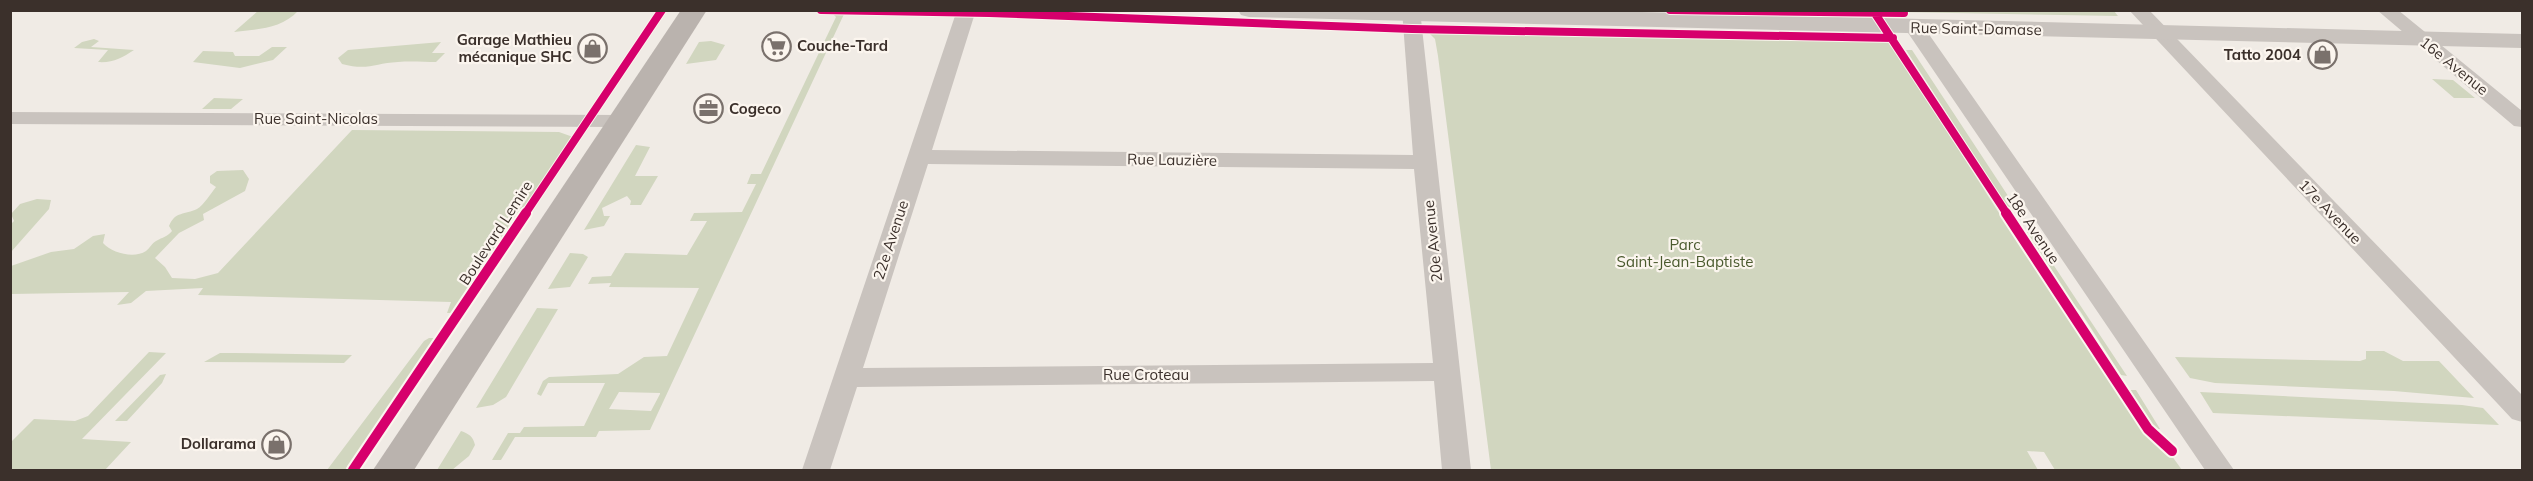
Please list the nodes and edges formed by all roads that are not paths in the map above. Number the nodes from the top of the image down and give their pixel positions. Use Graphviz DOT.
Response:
graph roads {
  1 [pos="694,10"];
  2 [pos="967,10"];
  3 [pos="1249,10"];
  4 [pos="2138,10"];
  5 [pos="2386,10"];
  6 [pos="1412,13"];
  7 [pos="1659,16"];
  8 [pos="1914,27"];
  9 [pos="2158,33"];
  10 [pos="2421,39"];
  11 [pos="2523,41"];
  12 [pos="10,118"];
  13 [pos="622,121"];
  14 [pos="2523,121"];
  15 [pos="919,157"];
  16 [pos="1425,162"];
  17 [pos="1447,372"];
  18 [pos="846,378"];
  19 [pos="2523,412"];
  20 [pos="393,471"];
  21 [pos="816,471"];
  22 [pos="1457,471"];
  23 [pos="2220,471"];
  1 -- 13 [label="main road"];
  2 -- 15 [label="street, 22e Avenue"];
  3 -- 6 [label="street, Rue Saint-Damase"];
  4 -- 9 [label="street, 17e Avenue"];
  5 -- 10 [label="street, 16e Avenue"];
  6 -- 7 [label="street, Rue Saint-Damase"];
  6 -- 16 [label="street, 20e Avenue"];
  7 -- 8 [label="street, Rue Saint-Damase"];
  8 -- 9 [label="street, Rue Saint-Damase"];
  8 -- 23 [label="street, 18e Avenue"];
  9 -- 10 [label="street, Rue Saint-Damase"];
  9 -- 19 [label="street, 17e Avenue"];
  10 -- 11 [label="street, Rue Saint-Damase"];
  10 -- 14 [label="street, 16e Avenue"];
  12 -- 13 [label="street, Rue Saint-Nicolas"];
  13 -- 20 [label="main road"];
  15 -- 16 [label="street, Rue Lauzière"];
  15 -- 18 [label="street, 22e Avenue"];
  16 -- 17 [label="street, 20e Avenue"];
  17 -- 18 [label="street, Rue Croteau"];
  17 -- 22 [label="street, 20e Avenue"];
  18 -- 21 [label="street, 22e Avenue"];
}
